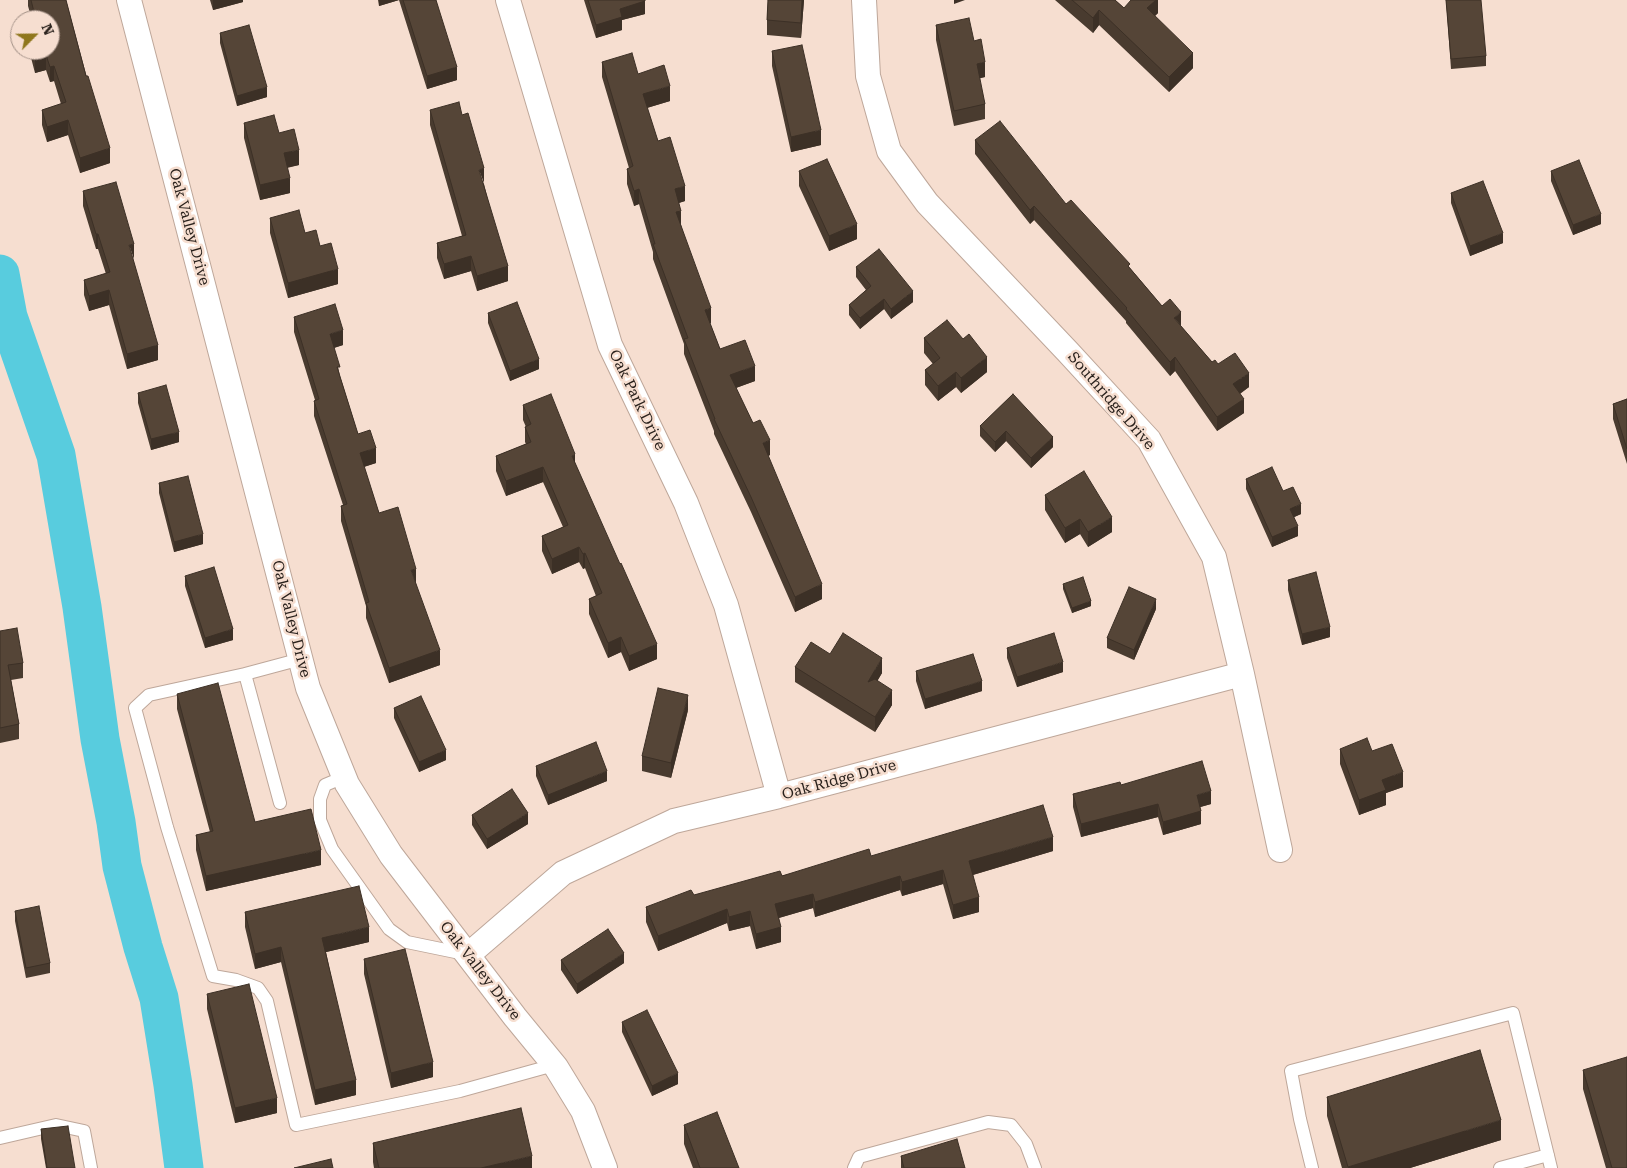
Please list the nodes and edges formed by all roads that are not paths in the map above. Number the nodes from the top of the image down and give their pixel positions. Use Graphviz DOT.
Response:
graph roads {
  1 [pos="129,0"];
  2 [pos="508,0"];
  3 [pos="864,0"];
  4 [pos="301,660"];
  5 [pos="245,674"];
  6 [pos="1242,674"];
  7 [pos="344,777"];
  8 [pos="779,796"];
  9 [pos="280,803"];
  10 [pos="1280,850"];
  11 [pos="468,955"];
  12 [pos="554,1065"];
  13 [pos="0,1138"];
  14 [pos="1548,1155"];
  15 [pos="91,1168"];
  16 [pos="605,1168"];
  17 [pos="854,1168"];
  18 [pos="1035,1168"];
  19 [pos="1312,1168"];
  20 [pos="1500,1168"];
  21 [pos="1551,1168"];
  1 -- 4 [label="street, Oak Valley Drive"];
  2 -- 8 [label="street, Oak Park Drive"];
  3 -- 6 [label="street, Southridge Drive"];
  4 -- 5 [label="lane"];
  4 -- 7 [label="street, Oak Valley Drive"];
  5 -- 9 [label="lane"];
  5 -- 12 [label="lane"];
  6 -- 8 [label="street, Oak Ridge Drive"];
  6 -- 10 [label="street, Southridge Drive"];
  7 -- 11 [label="street, Oak Valley Drive"];
  7 -- 11 [label="lane"];
  8 -- 11 [label="street, Oak Ridge Drive"];
  11 -- 12 [label="street, Oak Valley Drive"];
  12 -- 16 [label="street, Oak Valley Drive"];
  13 -- 15 [label="lane"];
  14 -- 19 [label="lane"];
  14 -- 20 [label="lane"];
  14 -- 21 [label="lane"];
  17 -- 18 [label="lane"];
}
